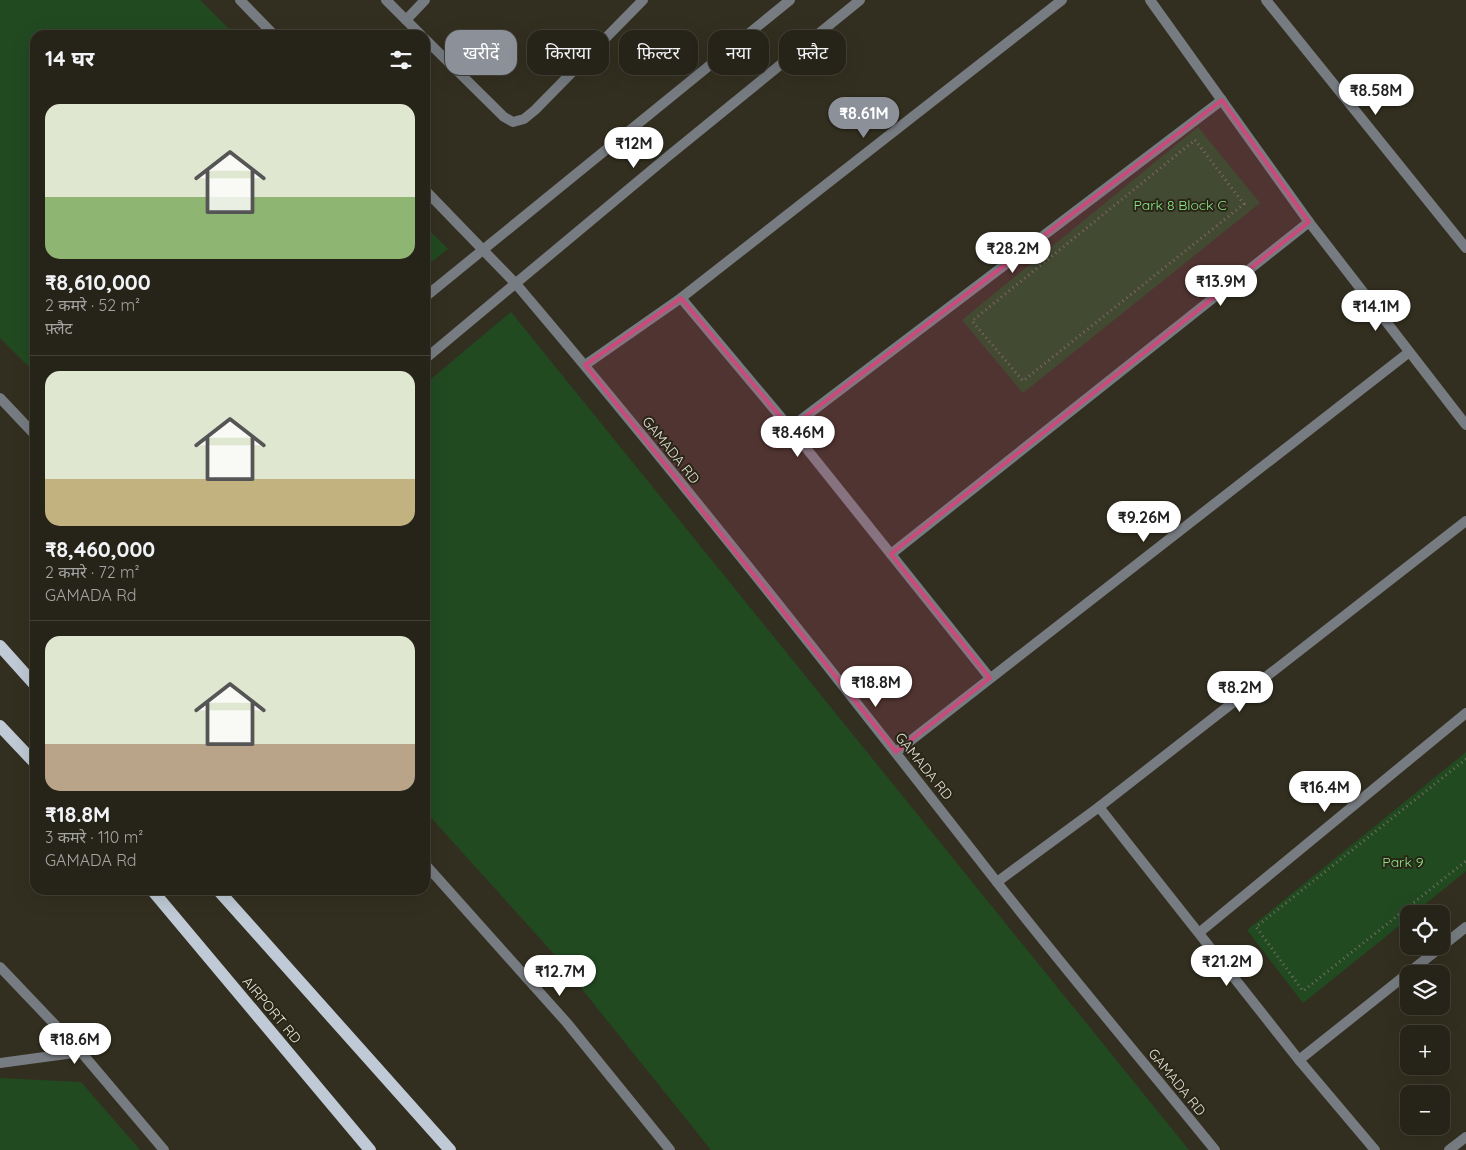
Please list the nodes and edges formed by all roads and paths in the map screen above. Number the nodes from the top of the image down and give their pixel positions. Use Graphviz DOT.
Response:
graph roads {
  1 [pos="240,0"];
  2 [pos="386,0"];
  3 [pos="424,0"];
  4 [pos="643,0"];
  5 [pos="790,0"];
  6 [pos="860,0"];
  7 [pos="1062,0"];
  8 [pos="1150,0"];
  9 [pos="1266,0"];
  10 [pos="406,20"];
  11 [pos="269,30"];
  12 [pos="416,30"];
  13 [pos="430,44"];
  14 [pos="1222,100"];
  15 [pos="430,195"];
  16 [pos="1308,222"];
  17 [pos="1465,244"];
  18 [pos="483,250"];
  19 [pos="516,284"];
  20 [pos="430,293"];
  21 [pos="681,298"];
  22 [pos="972,321"];
  23 [pos="1408,353"];
  24 [pos="430,355"];
  25 [pos="585,365"];
  26 [pos="0,398"];
  27 [pos="1466,425"];
  28 [pos="790,428"];
  29 [pos="30,429"];
  30 [pos="1466,521"];
  31 [pos="890,554"];
  32 [pos="0,646"];
  33 [pos="990,678"];
  34 [pos="30,679"];
  35 [pos="1466,713"];
  36 [pos="0,726"];
  37 [pos="896,752"];
  38 [pos="30,758"];
  39 [pos="1466,759"];
  40 [pos="1099,807"];
  41 [pos="1466,861"];
  42 [pos="430,870"];
  43 [pos="997,882"];
  44 [pos="156,895"];
  45 [pos="222,895"];
  46 [pos="1466,927"];
  47 [pos="1200,932"];
  48 [pos="0,968"];
  49 [pos="81,1052"];
  50 [pos="1299,1060"];
  51 [pos="0,1063"];
  52 [pos="1466,1137"];
  53 [pos="164,1150"];
  54 [pos="370,1150"];
  55 [pos="450,1150"];
  56 [pos="670,1150"];
  57 [pos="1214,1150"];
  58 [pos="1375,1150"];
  59 [pos="1448,1150"];
  1 -- 11 [label="street"];
  2 -- 10 [label="street"];
  3 -- 10 [label="street"];
  4 -- 13 [label="street"];
  5 -- 18 [label="street"];
  6 -- 19 [label="street"];
  7 -- 21 [label="street"];
  8 -- 14 [label="street"];
  9 -- 17 [label="street"];
  10 -- 12 [label="street"];
  14 -- 16 [label="street"];
  14 -- 28 [label="street"];
  15 -- 18 [label="street, GAMADA RD"];
  16 -- 23 [label="street"];
  16 -- 31 [label="street"];
  18 -- 19 [label="street, GAMADA RD"];
  18 -- 20 [label="street"];
  19 -- 24 [label="street"];
  19 -- 25 [label="street, GAMADA RD"];
  21 -- 25 [label="street"];
  21 -- 28 [label="street"];
  22 -- 22 [label="path"];
  23 -- 27 [label="street"];
  23 -- 33 [label="street"];
  25 -- 37 [label="street, GAMADA RD"];
  26 -- 29 [label="street"];
  28 -- 31 [label="street"];
  30 -- 40 [label="street"];
  31 -- 33 [label="street"];
  32 -- 34 [label="main road"];
  33 -- 37 [label="street"];
  35 -- 47 [label="street"];
  36 -- 38 [label="main road"];
  37 -- 43 [label="street, GAMADA RD"];
  39 -- 41 [label="path"];
  40 -- 43 [label="street"];
  40 -- 47 [label="street"];
  42 -- 56 [label="street"];
  43 -- 57 [label="street, GAMADA RD"];
  44 -- 54 [label="main road, AIRPORT RD"];
  45 -- 55 [label="main road"];
  46 -- 50 [label="street"];
  47 -- 50 [label="street"];
  48 -- 49 [label="street"];
  49 -- 51 [label="street"];
  49 -- 53 [label="street"];
  50 -- 58 [label="street"];
  52 -- 59 [label="street"];
}
